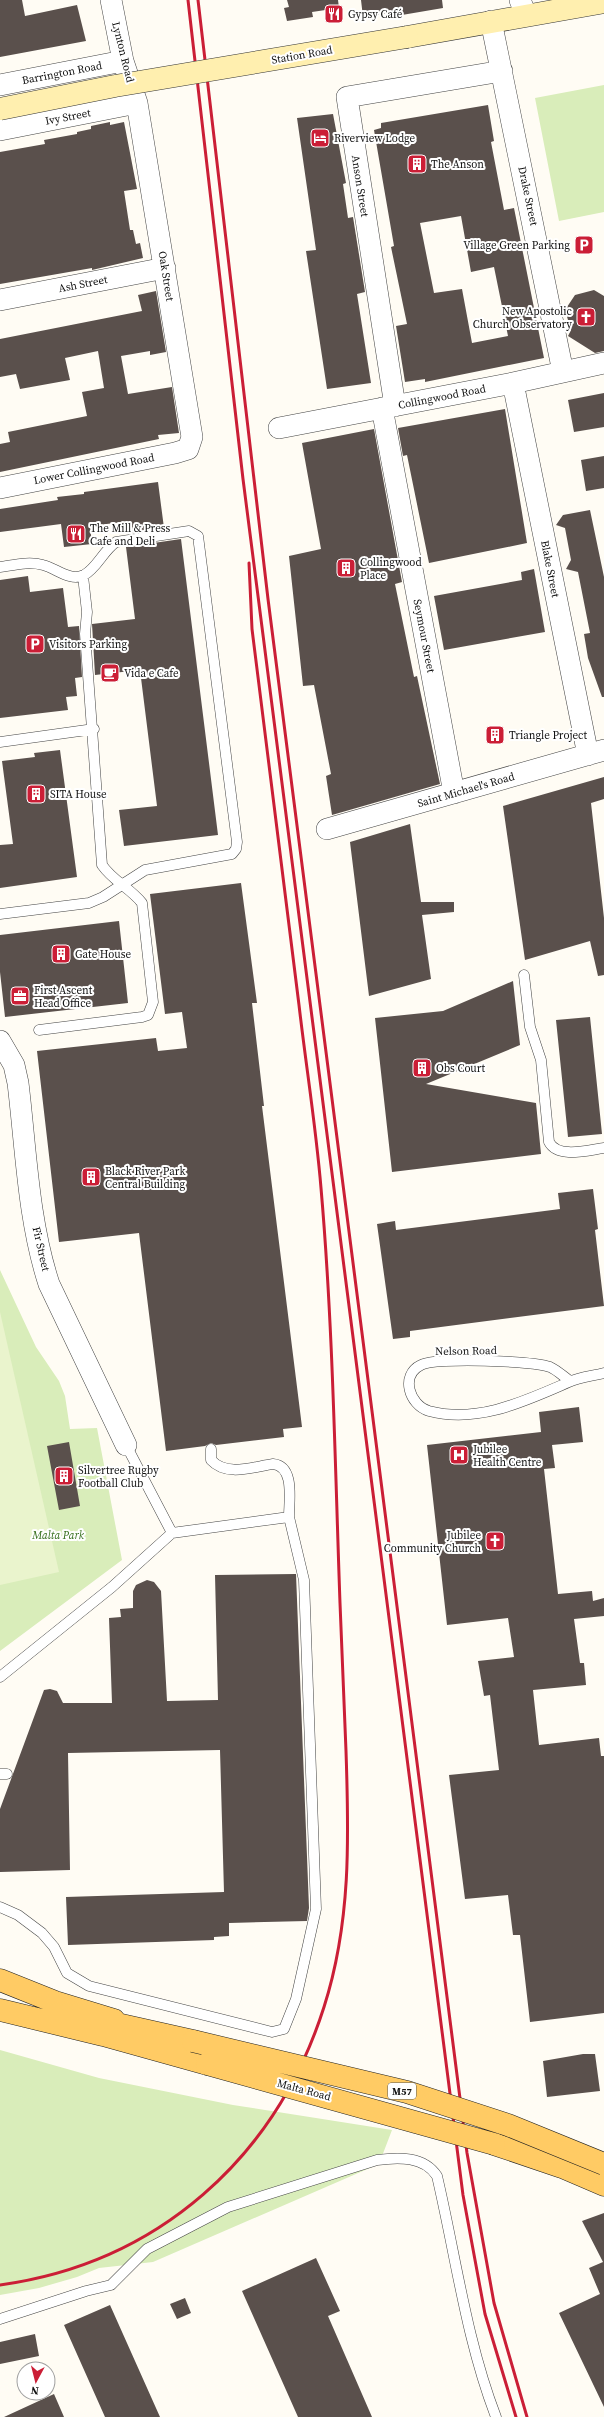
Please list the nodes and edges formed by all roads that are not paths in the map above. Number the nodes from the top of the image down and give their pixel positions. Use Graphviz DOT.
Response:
graph roads {
  1 [pos="111,0"];
  2 [pos="604,2"];
  3 [pos="523,7"];
  4 [pos="491,21"];
  5 [pos="123,61"];
  6 [pos="502,71"];
  7 [pos="0,85"];
  8 [pos="136,103"];
  9 [pos="0,108"];
  10 [pos="0,130"];
  11 [pos="165,268"];
  12 [pos="0,300"];
  13 [pos="604,363"];
  14 [pos="562,372"];
  15 [pos="513,383"];
  16 [pos="388,407"];
  17 [pos="279,428"];
  18 [pos="188,449"];
  19 [pos="0,488"];
  20 [pos="0,567"];
  21 [pos="83,576"];
  22 [pos="94,729"];
  23 [pos="0,742"];
  24 [pos="596,753"];
  25 [pos="454,793"];
  26 [pos="327,829"];
  27 [pos="121,885"];
  28 [pos="0,914"];
  29 [pos="524,975"];
  30 [pos="39,1030"];
  31 [pos="0,1041"];
  32 [pos="604,1148"];
  33 [pos="604,1373"];
  34 [pos="570,1381"];
  35 [pos="126,1445"];
  36 [pos="211,1449"];
  37 [pos="289,1517"];
  38 [pos="172,1533"];
  39 [pos="0,1678"];
  40 [pos="0,1907"];
  41 [pos="0,1980"];
  42 [pos="0,1998"];
  43 [pos="0,2010"];
  44 [pos="138,2027"];
  45 [pos="604,2164"];
  46 [pos="604,2185"];
  47 [pos="0,2319"];
  48 [pos="496,2417"];
  1 -- 5 [label="street, Lynton Road"];
  2 -- 3 [label="main road, Station Road"];
  3 -- 4 [label="main road, Station Road"];
  4 -- 6 [label="street, Drake Street"];
  4 -- 9 [label="main road, Station Road, bridge"];
  5 -- 7 [label="street, Barrington Road"];
  5 -- 8 [label="street, Lynton Road"];
  6 -- 14 [label="street, Drake Street"];
  6 -- 16 [label="street, Anson Street"];
  8 -- 10 [label="street, Ivy Street"];
  8 -- 11 [label="street, Oak Street"];
  11 -- 12 [label="street, Ash Street"];
  11 -- 18 [label="street, Oak Street"];
  13 -- 14 [label="street, Collingwood Road"];
  14 -- 15 [label="street, Collingwood Road"];
  15 -- 16 [label="street, Collingwood Road"];
  15 -- 24 [label="street, Blake Street"];
  16 -- 17 [label="street, Collingwood Road"];
  16 -- 25 [label="street, Seymour Street"];
  18 -- 19 [label="street, Lower Collingwood Road"];
  20 -- 21 [label="lane"];
  21 -- 22 [label="lane"];
  21 -- 27 [label="lane"];
  22 -- 23 [label="lane"];
  22 -- 27 [label="lane"];
  24 -- 25 [label="street, Saint Michael's Road"];
  25 -- 26 [label="street, Saint Michael's Road"];
  27 -- 28 [label="lane"];
  27 -- 30 [label="lane"];
  29 -- 32 [label="lane"];
  31 -- 35 [label="street, Fir Street"];
  33 -- 34 [label="lane, Nelson Road"];
  34 -- 34 [label="lane, Nelson Road"];
  35 -- 38 [label="lane"];
  36 -- 37 [label="lane"];
  37 -- 38 [label="lane"];
  37 -- 40 [label="lane"];
  38 -- 39 [label="lane"];
  41 -- 44 [label="main road"];
  42 -- 44 [label="main road, Malta Road / M57"];
  43 -- 46 [label="main road, Malta Road / M57, bridge"];
  44 -- 45 [label="main road, Malta Road / M57, bridge"];
  47 -- 48 [label="lane"];
}
